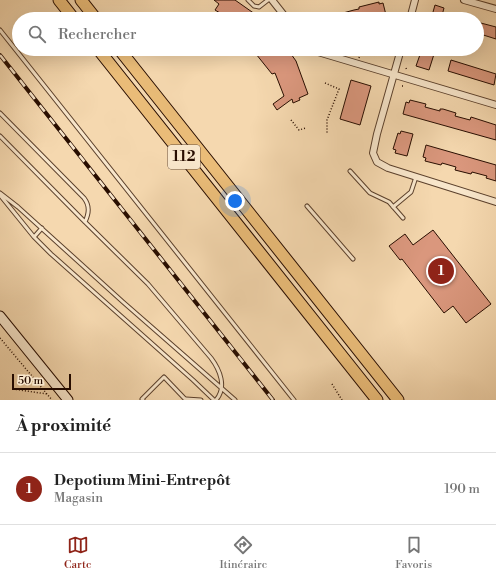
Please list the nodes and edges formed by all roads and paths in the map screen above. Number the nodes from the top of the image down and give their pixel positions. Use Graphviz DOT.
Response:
graph roads {
  1 [pos="59,0"];
  2 [pos="81,0"];
  3 [pos="248,0"];
  4 [pos="268,0"];
  5 [pos="272,0"];
  6 [pos="416,0"];
  7 [pos="464,0"];
  8 [pos="496,9"];
  9 [pos="68,12"];
  10 [pos="90,12"];
  11 [pos="281,12"];
  12 [pos="412,12"];
  13 [pos="0,30"];
  14 [pos="12,45"];
  15 [pos="21,56"];
  16 [pos="104,56"];
  17 [pos="126,56"];
  18 [pos="331,56"];
  19 [pos="360,56"];
  20 [pos="399,56"];
  21 [pos="357,64"];
  22 [pos="393,75"];
  23 [pos="325,83"];
  24 [pos="496,105"];
  25 [pos="0,113"];
  26 [pos="291,120"];
  27 [pos="306,128"];
  28 [pos="327,133"];
  29 [pos="0,136"];
  30 [pos="350,171"];
  31 [pos="416,177"];
  32 [pos="0,194"];
  33 [pos="496,202"];
  34 [pos="307,206"];
  35 [pos="393,207"];
  36 [pos="403,218"];
  37 [pos="85,222"];
  38 [pos="42,228"];
  39 [pos="34,237"];
  40 [pos="353,259"];
  41 [pos="0,316"];
  42 [pos="0,338"];
  43 [pos="332,384"];
  44 [pos="222,388"];
  45 [pos="13,389"];
  46 [pos="47,394"];
  47 [pos="52,400"];
  48 [pos="68,400"];
  49 [pos="143,400"];
  50 [pos="186,400"];
  51 [pos="201,400"];
  52 [pos="215,400"];
  53 [pos="235,400"];
  54 [pos="294,400"];
  55 [pos="342,400"];
  56 [pos="376,400"];
  57 [pos="398,400"];
  1 -- 9 [label="highway"];
  2 -- 10 [label="highway"];
  3 -- 4 [label="lane"];
  5 -- 11 [label="street"];
  6 -- 12 [label="street"];
  7 -- 8 [label="street"];
  13 -- 14 [label="lane"];
  15 -- 54 [label="lane"];
  16 -- 56 [label="highway, 112"];
  17 -- 57 [label="highway, 112"];
  18 -- 21 [label="street"];
  19 -- 21 [label="path"];
  20 -- 22 [label="street"];
  21 -- 22 [label="street"];
  22 -- 24 [label="street"];
  22 -- 31 [label="street"];
  23 -- 28 [label="path"];
  25 -- 37 [label="lane"];
  26 -- 27 [label="path"];
  29 -- 37 [label="lane"];
  30 -- 35 [label="lane"];
  31 -- 33 [label="street"];
  31 -- 35 [label="lane"];
  32 -- 38 [label="lane"];
  32 -- 39 [label="lane"];
  34 -- 40 [label="lane"];
  35 -- 36 [label="lane"];
  37 -- 44 [label="lane"];
  38 -- 39 [label="lane"];
  38 -- 44 [label="lane"];
  39 -- 52 [label="lane"];
  41 -- 48 [label="main road"];
  42 -- 46 [label="path"];
  43 -- 55 [label="path"];
  44 -- 52 [label="lane"];
  44 -- 53 [label="lane"];
  45 -- 46 [label="path"];
  46 -- 47 [label="path"];
  49 -- 50 [label="lane"];
  50 -- 51 [label="lane"];
}
